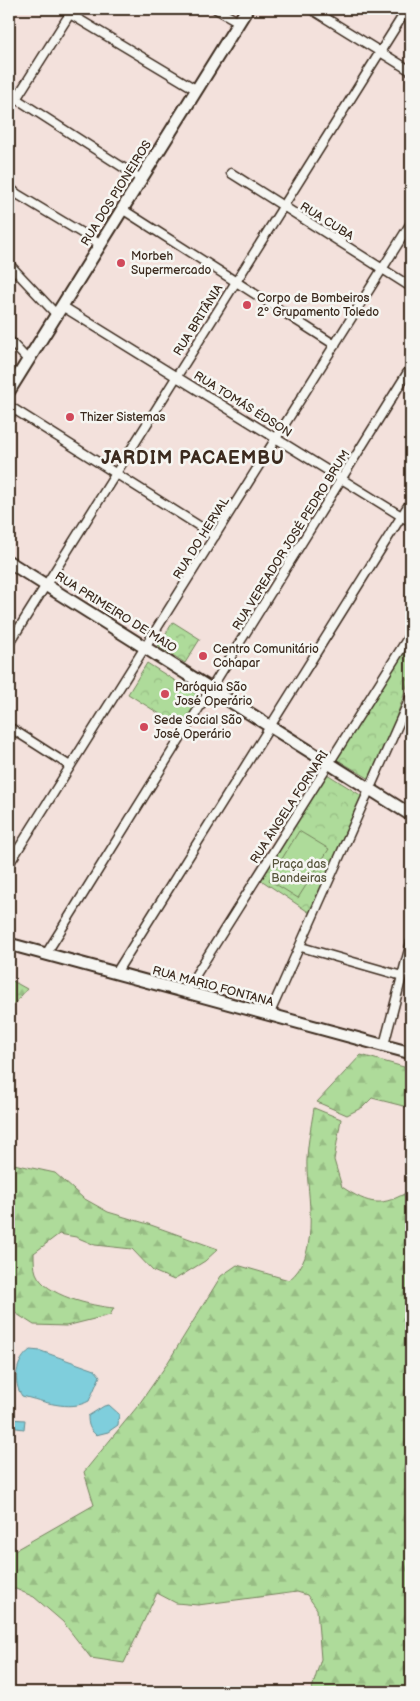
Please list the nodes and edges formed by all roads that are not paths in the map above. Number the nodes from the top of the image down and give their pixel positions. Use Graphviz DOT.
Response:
graph roads {
  1 [pos="216,9"];
  2 [pos="247,9"];
  3 [pos="311,9"];
  4 [pos="407,9"];
  5 [pos="71,11"];
  6 [pos="239,22"];
  7 [pos="380,52"];
  8 [pos="411,71"];
  9 [pos="197,90"];
  10 [pos="9,94"];
  11 [pos="16,99"];
  12 [pos="231,174"];
  13 [pos="141,179"];
  14 [pos="9,187"];
  15 [pos="283,206"];
  16 [pos="122,209"];
  17 [pos="411,223"];
  18 [pos="100,244"];
  19 [pos="9,264"];
  20 [pos="382,269"];
  21 [pos="236,281"];
  22 [pos="411,287"];
  23 [pos="59,310"];
  24 [pos="9,340"];
  25 [pos="335,345"];
  26 [pos="28,360"];
  27 [pos="411,367"];
  28 [pos="176,376"];
  29 [pos="9,391"];
  30 [pos="9,406"];
  31 [pos="276,438"];
  32 [pos="115,473"];
  33 [pos="342,479"];
  34 [pos="411,501"];
  35 [pos="402,516"];
  36 [pos="411,522"];
  37 [pos="215,536"];
  38 [pos="9,562"];
  39 [pos="9,570"];
  40 [pos="44,587"];
  41 [pos="411,633"];
  42 [pos="9,644"];
  43 [pos="144,649"];
  44 [pos="210,692"];
  45 [pos="411,696"];
  46 [pos="9,727"];
  47 [pos="269,730"];
  48 [pos="70,766"];
  49 [pos="327,767"];
  50 [pos="369,793"];
  51 [pos="411,816"];
  52 [pos="411,823"];
  53 [pos="9,864"];
  54 [pos="411,942"];
  55 [pos="9,944"];
  56 [pos="301,948"];
  57 [pos="46,954"];
  58 [pos="116,973"];
  59 [pos="402,976"];
  60 [pos="185,992"];
  61 [pos="270,1015"];
  62 [pos="384,1045"];
  63 [pos="411,1053"];
  1 -- 6 [label="street"];
  2 -- 6 [label="street, RUA DOS PIONEIROS"];
  3 -- 7 [label="street"];
  4 -- 7 [label="street, RUA BRITÂNIA"];
  5 -- 9 [label="street"];
  5 -- 11 [label="street"];
  6 -- 9 [label="street, RUA DOS PIONEIROS"];
  7 -- 8 [label="street"];
  7 -- 15 [label="street, RUA BRITÂNIA"];
  9 -- 13 [label="street, RUA DOS PIONEIROS"];
  10 -- 11 [label="street"];
  11 -- 13 [label="street"];
  12 -- 15 [label="street, RUA CUBA"];
  13 -- 16 [label="street, RUA DOS PIONEIROS"];
  14 -- 18 [label="street"];
  15 -- 20 [label="street, RUA CUBA"];
  15 -- 21 [label="street, RUA BRITÂNIA"];
  16 -- 18 [label="street, RUA DOS PIONEIROS"];
  16 -- 21 [label="street"];
  17 -- 20 [label="street, RUA DO HERVAL"];
  18 -- 23 [label="street, RUA DOS PIONEIROS"];
  19 -- 23 [label="street, RUA TOMÁS ÉDSON"];
  20 -- 22 [label="street, RUA CUBA"];
  20 -- 25 [label="street, RUA DO HERVAL"];
  21 -- 25 [label="street"];
  21 -- 28 [label="street, RUA BRITÂNIA"];
  23 -- 26 [label="street, RUA DOS PIONEIROS"];
  23 -- 28 [label="street, RUA TOMÁS ÉDSON"];
  24 -- 26 [label="street"];
  25 -- 31 [label="street, RUA DO HERVAL"];
  26 -- 29 [label="street, RUA DOS PIONEIROS"];
  27 -- 33 [label="street, RUA VEREADOR JOSÉ PEDRO BRUM"];
  28 -- 31 [label="street, RUA TOMÁS ÉDSON"];
  28 -- 32 [label="street, RUA BRITÂNIA"];
  30 -- 32 [label="street"];
  31 -- 33 [label="street, RUA TOMÁS ÉDSON"];
  31 -- 37 [label="street, RUA DO HERVAL"];
  32 -- 37 [label="street"];
  32 -- 40 [label="street, RUA BRITÂNIA"];
  33 -- 35 [label="street, RUA TOMÁS ÉDSON"];
  33 -- 44 [label="street, RUA VEREADOR JOSÉ PEDRO BRUM"];
  34 -- 35 [label="street"];
  35 -- 36 [label="street, RUA TOMÁS ÉDSON"];
  35 -- 47 [label="street"];
  37 -- 43 [label="street, RUA DO HERVAL"];
  38 -- 40 [label="street, RUA PRIMEIRO DE MAIO"];
  39 -- 40 [label="street, RUA PRIMEIRO DE MAIO"];
  40 -- 42 [label="street, RUA BRITÂNIA"];
  40 -- 43 [label="street, RUA PRIMEIRO DE MAIO"];
  41 -- 49 [label="street, RUA ÂNGELA FORNARI"];
  43 -- 44 [label="street, RUA PRIMEIRO DE MAIO"];
  43 -- 48 [label="street, RUA DO HERVAL"];
  44 -- 47 [label="street, RUA PRIMEIRO DE MAIO"];
  44 -- 57 [label="street, RUA VEREADOR JOSÉ PEDRO BRUM"];
  45 -- 50 [label="street"];
  46 -- 48 [label="street"];
  47 -- 49 [label="street, RUA PRIMEIRO DE MAIO"];
  47 -- 58 [label="street"];
  48 -- 53 [label="street, RUA DO HERVAL"];
  49 -- 50 [label="street, RUA PRIMEIRO DE MAIO"];
  49 -- 60 [label="street, RUA ÂNGELA FORNARI"];
  50 -- 51 [label="street, RUA PRIMEIRO DE MAIO"];
  50 -- 52 [label="street, RUA PRIMEIRO DE MAIO"];
  50 -- 56 [label="street"];
  54 -- 59 [label="street"];
  55 -- 57 [label="street, RUA MARIO FONTANA"];
  56 -- 59 [label="street"];
  56 -- 61 [label="street"];
  57 -- 58 [label="street, RUA MARIO FONTANA"];
  58 -- 60 [label="street, RUA MARIO FONTANA"];
  59 -- 62 [label="street"];
  60 -- 61 [label="street, RUA MARIO FONTANA"];
  61 -- 62 [label="street, RUA MARIO FONTANA"];
  62 -- 63 [label="street, RUA MARIO FONTANA"];
}
